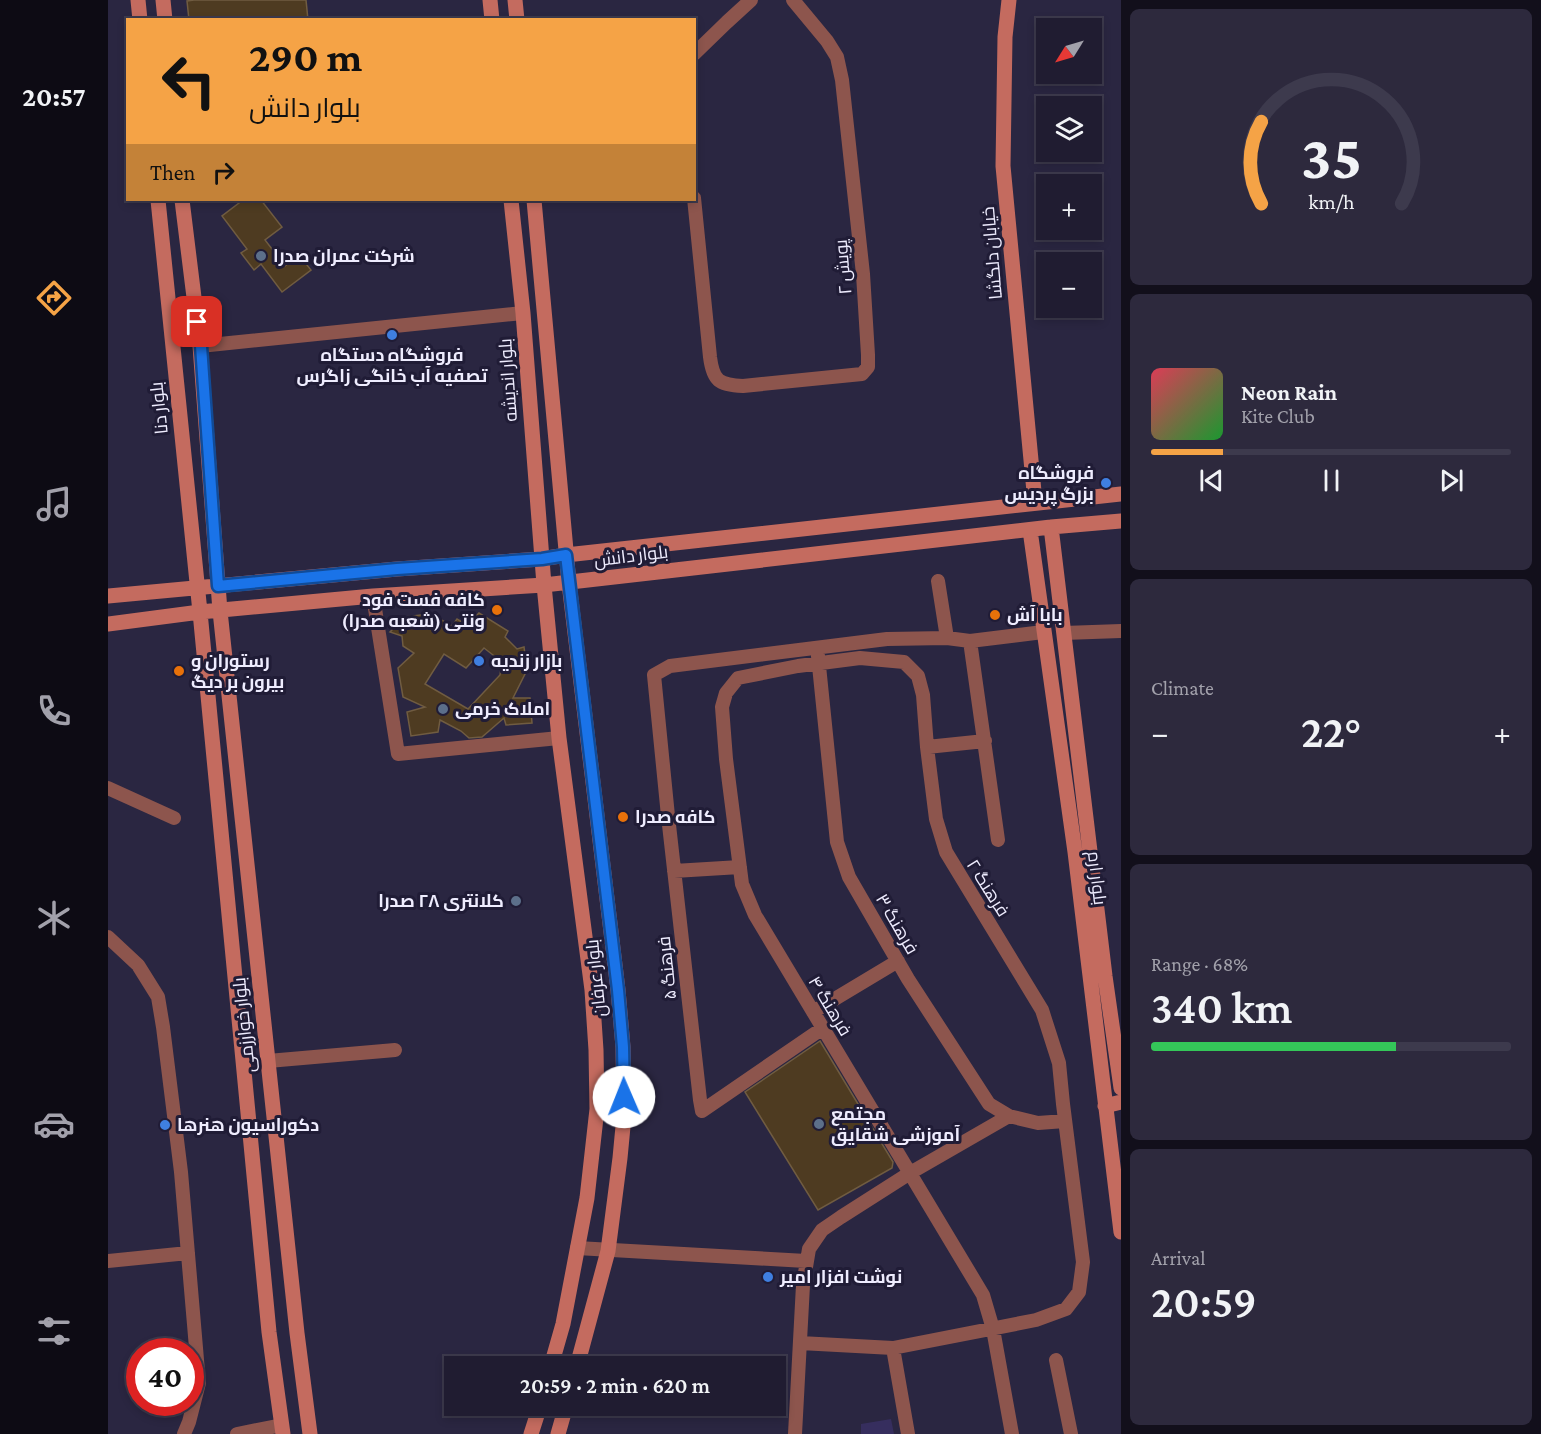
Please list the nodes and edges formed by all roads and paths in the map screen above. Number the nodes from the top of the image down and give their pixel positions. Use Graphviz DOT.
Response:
graph roads {
  1 [pos="138,0"];
  2 [pos="163,0"];
  3 [pos="490,0"];
  4 [pos="515,0"];
  5 [pos="751,0"];
  6 [pos="793,0"];
  7 [pos="1009,0"];
  8 [pos="140,18"];
  9 [pos="165,18"];
  10 [pos="492,18"];
  11 [pos="517,18"];
  12 [pos="696,52"];
  13 [pos="158,201"];
  14 [pos="182,201"];
  15 [pos="511,201"];
  16 [pos="534,201"];
  17 [pos="694,201"];
  18 [pos="523,313"];
  19 [pos="201,346"];
  20 [pos="1121,494"];
  21 [pos="1035,502"];
  22 [pos="1121,521"];
  23 [pos="1051,527"];
  24 [pos="1030,530"];
  25 [pos="566,555"];
  26 [pos="542,559"];
  27 [pos="1035,564"];
  28 [pos="1055,564"];
  29 [pos="938,581"];
  30 [pos="569,582"];
  31 [pos="544,585"];
  32 [pos="218,586"];
  33 [pos="196,588"];
  34 [pos="108,596"];
  35 [pos="373,596"];
  36 [pos="220,611"];
  37 [pos="200,612"];
  38 [pos="108,624"];
  39 [pos="1121,631"];
  40 [pos="1043,632"];
  41 [pos="1064,633"];
  42 [pos="947,638"];
  43 [pos="970,641"];
  44 [pos="817,647"];
  45 [pos="819,663"];
  46 [pos="738,678"];
  47 [pos="559,738"];
  48 [pos="984,741"];
  49 [pos="927,747"];
  50 [pos="108,788"];
  51 [pos="174,818"];
  52 [pos="998,840"];
  53 [pos="740,867"];
  54 [pos="674,871"];
  55 [pos="108,937"];
  56 [pos="898,961"];
  57 [pos="813,1012"];
  58 [pos="823,1028"];
  59 [pos="395,1050"];
  60 [pos="268,1061"];
  61 [pos="1121,1088"];
  62 [pos="1121,1102"];
  63 [pos="1106,1106"];
  64 [pos="1009,1116"];
  65 [pos="1065,1120"];
  66 [pos="910,1173"];
  67 [pos="1121,1232"];
  68 [pos="577,1248"];
  69 [pos="608,1251"];
  70 [pos="188,1253"];
  71 [pos="108,1261"];
  72 [pos="806,1261"];
  73 [pos="993,1329"];
  74 [pos="800,1343"];
  75 [pos="893,1348"];
  76 [pos="554,1356"];
  77 [pos="580,1356"];
  78 [pos="1056,1360"];
  79 [pos="537,1416"];
  80 [pos="563,1416"];
  81 [pos="283,1429"];
  82 [pos="184,1434"];
  83 [pos="237,1434"];
  84 [pos="310,1434"];
  85 [pos="531,1434"];
  86 [pos="558,1434"];
  87 [pos="795,1434"];
  88 [pos="908,1434"];
  89 [pos="1012,1434"];
  90 [pos="1071,1434"];
  1 -- 8 [label="main road"];
  2 -- 9 [label="main road"];
  3 -- 10 [label="main road"];
  4 -- 11 [label="main road"];
  5 -- 12 [label="street"];
  6 -- 17 [label="street, پویش ۲"];
  7 -- 21 [label="main road, خیابان دلگشا"];
  13 -- 33 [label="main road, بلوار دنا"];
  14 -- 19 [label="main road"];
  15 -- 18 [label="main road, بلوار اندیشه"];
  16 -- 25 [label="main road"];
  18 -- 19 [label="street"];
  18 -- 26 [label="main road, بلوار اندیشه"];
  19 -- 32 [label="main road"];
  20 -- 21 [label="main road, بلوار دانش"];
  21 -- 25 [label="main road, بلوار دانش"];
  22 -- 23 [label="main road, بلوار دانش"];
  23 -- 24 [label="main road, بلوار دانش"];
  23 -- 28 [label="main road, بلوار ارم"];
  24 -- 27 [label="main road, بلوار ارم"];
  24 -- 30 [label="main road, بلوار دانش"];
  25 -- 26 [label="main road, بلوار دانش"];
  25 -- 30 [label="main road, بلوار عرفان"];
  26 -- 31 [label="main road, بلوار اندیشه"];
  26 -- 32 [label="main road, بلوار دانش"];
  27 -- 28 [label="main road"];
  27 -- 40 [label="main road, بلوار ارم"];
  28 -- 41 [label="main road, بلوار ارم"];
  29 -- 42 [label="street"];
  30 -- 31 [label="main road, بلوار دانش"];
  30 -- 69 [label="main road, بلوار عرفان"];
  31 -- 35 [label="main road, بلوار دانش"];
  31 -- 47 [label="main road, بلوار عرفان"];
  32 -- 33 [label="main road, بلوار دانش"];
  32 -- 36 [label="main road"];
  33 -- 34 [label="main road, بلوار دانش"];
  33 -- 37 [label="main road, بلوار دنا"];
  35 -- 36 [label="main road, بلوار دانش"];
  35 -- 47 [label="street"];
  36 -- 37 [label="main road, بلوار دانش"];
  36 -- 60 [label="main road, بلوار خوارزمی"];
  37 -- 38 [label="main road, بلوار دانش"];
  37 -- 81 [label="main road, بلوار خوارزمی"];
  39 -- 41 [label="street"];
  40 -- 43 [label="street"];
  40 -- 63 [label="main road, بلوار ارم"];
  41 -- 61 [label="main road, بلوار ارم"];
  42 -- 43 [label="street"];
  42 -- 44 [label="street"];
  43 -- 48 [label="street"];
  44 -- 45 [label="street, فرهنگ ۳"];
  44 -- 54 [label="street, فرهنگ ۵"];
  45 -- 46 [label="street, فرهنگ ۲"];
  45 -- 49 [label="street, فرهنگ ۲"];
  45 -- 56 [label="street, فرهنگ ۳"];
  46 -- 53 [label="street, فرهنگ ۴"];
  47 -- 68 [label="main road, بلوار عرفان"];
  48 -- 49 [label="street"];
  48 -- 52 [label="street"];
  49 -- 65 [label="street, فرهنگ ۲"];
  50 -- 51 [label="street"];
  53 -- 54 [label="street"];
  53 -- 57 [label="street, فرهنگ ۴"];
  54 -- 58 [label="street, فرهنگ ۵"];
  55 -- 70 [label="street"];
  56 -- 57 [label="street"];
  56 -- 64 [label="street, فرهنگ ۳"];
  57 -- 58 [label="street, فرهنگ ۴"];
  58 -- 66 [label="street, فرهنگ ۴"];
  59 -- 60 [label="street"];
  60 -- 84 [label="main road, بلوار خوارزمی"];
  62 -- 63 [label="main road"];
  63 -- 67 [label="main road, بلوار ارم"];
  64 -- 65 [label="street, فرهنگ ۳"];
  64 -- 66 [label="street"];
  65 -- 73 [label="street, فرهنگ ۲"];
  66 -- 72 [label="street"];
  66 -- 73 [label="street, فرهنگ ۴"];
  68 -- 69 [label="street"];
  68 -- 76 [label="main road, بلوار عرفان"];
  69 -- 72 [label="street"];
  69 -- 77 [label="main road, بلوار عرفان"];
  70 -- 71 [label="street"];
  70 -- 82 [label="street"];
  72 -- 74 [label="street"];
  73 -- 75 [label="street"];
  73 -- 89 [label="street, فرهنگ ۴"];
  74 -- 75 [label="street"];
  74 -- 87 [label="street"];
  75 -- 88 [label="street"];
  78 -- 90 [label="street"];
  79 -- 85 [label="main road"];
  80 -- 86 [label="main road"];
  81 -- 83 [label="street"];
}
